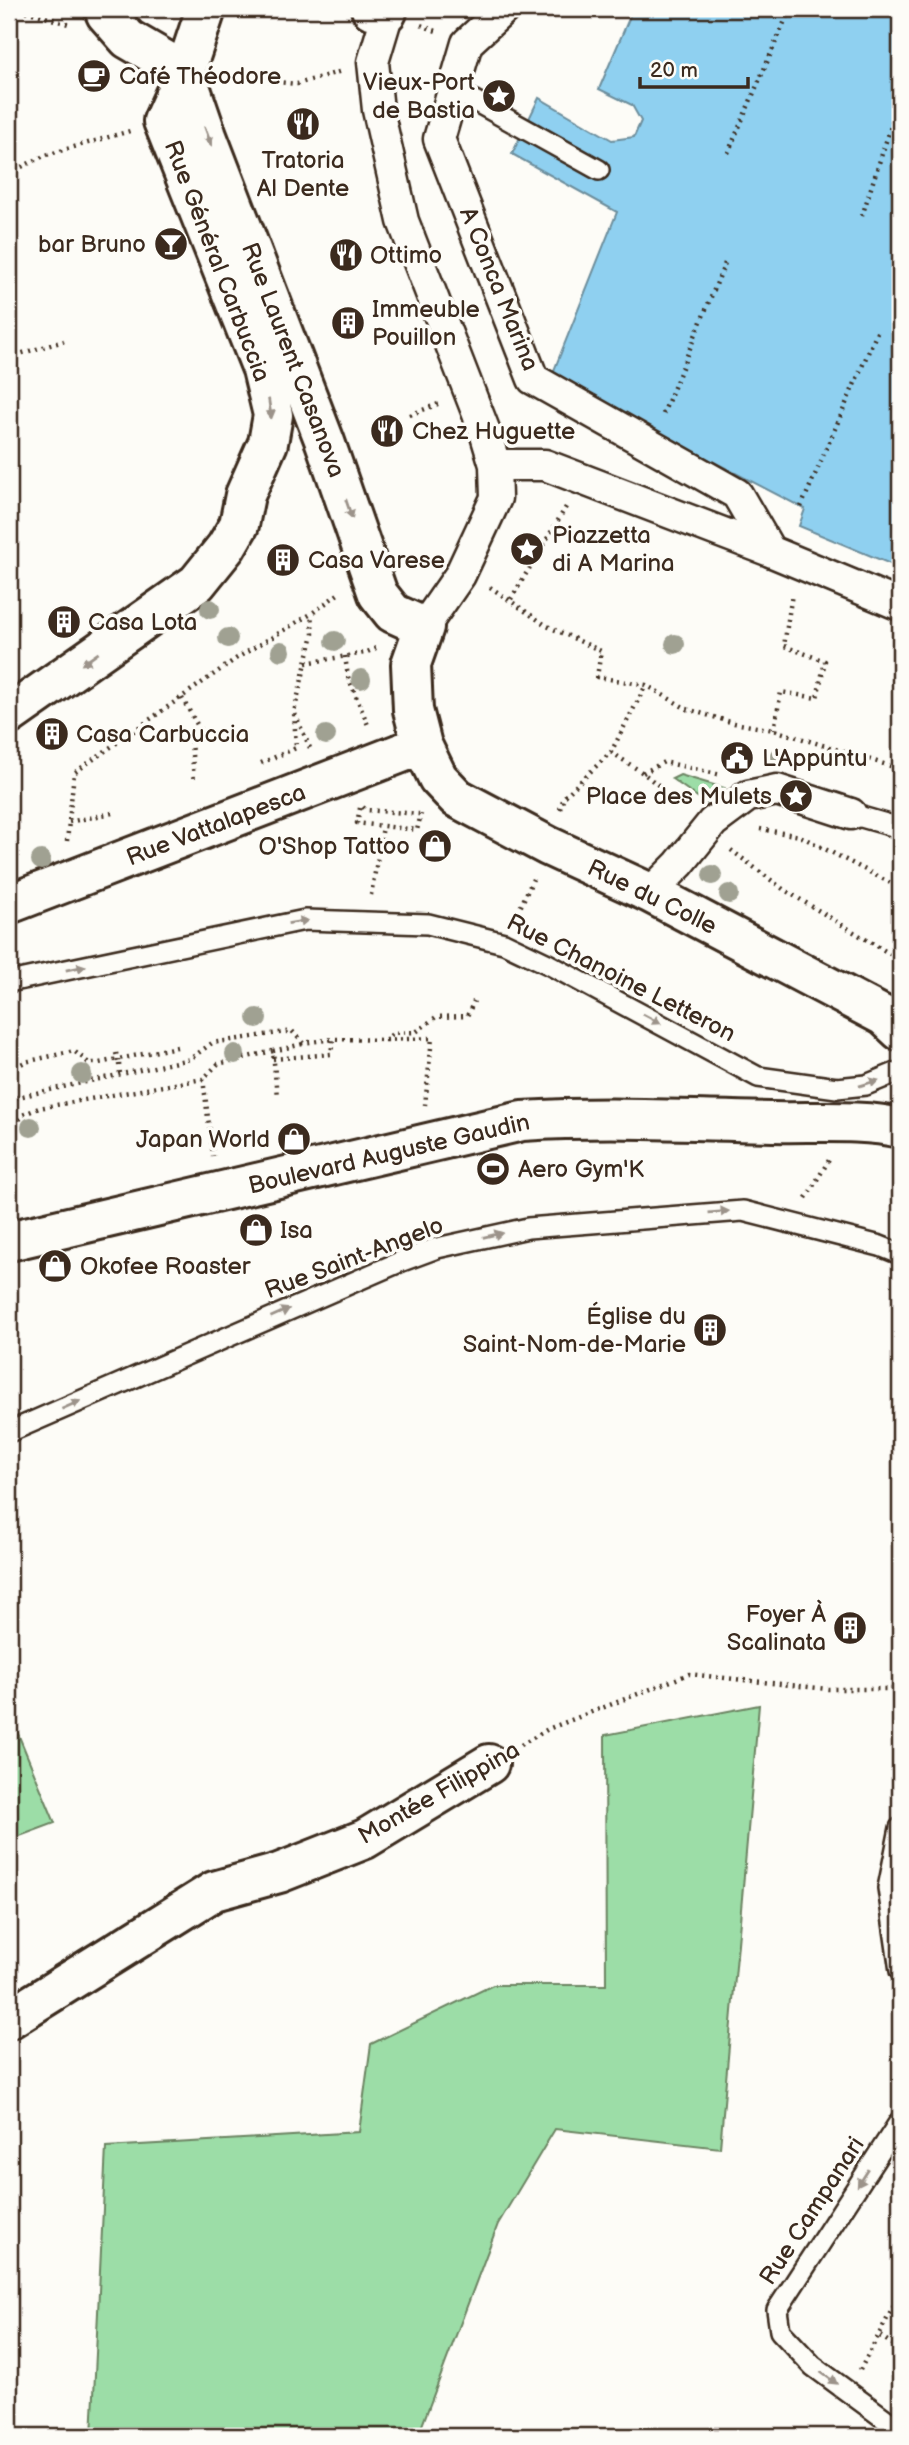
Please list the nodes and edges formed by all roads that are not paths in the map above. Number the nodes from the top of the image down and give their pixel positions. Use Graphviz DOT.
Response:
graph roads {
  1 [pos="104,9"];
  2 [pos="206,9"];
  3 [pos="504,9"];
  4 [pos="382,10"];
  5 [pos="185,72"];
  6 [pos="453,89"];
  7 [pos="599,170"];
  8 [pos="495,465"];
  9 [pos="770,551"];
  10 [pos="900,605"];
  11 [pos="424,627"];
  12 [pos="9,715"];
  13 [pos="422,745"];
  14 [pos="851,814"];
  15 [pos="900,828"];
  16 [pos="650,893"];
  17 [pos="9,904"];
  18 [pos="9,982"];
  19 [pos="900,1031"];
  20 [pos="900,1071"];
  21 [pos="900,1128"];
  22 [pos="9,1241"];
  23 [pos="900,1254"];
  24 [pos="9,1432"];
  25 [pos="489,1764"];
  26 [pos="900,1828"];
  27 [pos="900,1971"];
  28 [pos="9,2019"];
  29 [pos="900,2121"];
  30 [pos="900,2430"];
  1 -- 5 [label="street"];
  2 -- 5 [label="street, Rue Général Carbuccia"];
  3 -- 6 [label="street, A Conca Marina"];
  4 -- 8 [label="street"];
  5 -- 11 [label="street, Rue Laurent Casanova, one-way"];
  5 -- 12 [label="street, Rue Général Carbuccia, one-way"];
  6 -- 7 [label="lane"];
  6 -- 9 [label="street, A Conca Marina"];
  8 -- 9 [label="street"];
  8 -- 11 [label="street"];
  9 -- 10 [label="street"];
  11 -- 13 [label="street, Rue du Colle"];
  13 -- 16 [label="street, Rue du Colle"];
  13 -- 17 [label="street, Rue Vattalapesca"];
  14 -- 15 [label="lane"];
  14 -- 16 [label="street"];
  16 -- 19 [label="street, Rue du Colle"];
  18 -- 20 [label="lane, Rue Chanoine Letteron, one-way"];
  21 -- 22 [label="street, Boulevard Auguste Gaudin"];
  24 -- 23 [label="lane, Rue Saint-Angelo, one-way"];
  25 -- 28 [label="street, Montée Filippina"];
  26 -- 27 [label="lane"];
  29 -- 30 [label="lane, Rue Campanari, one-way"];
}
